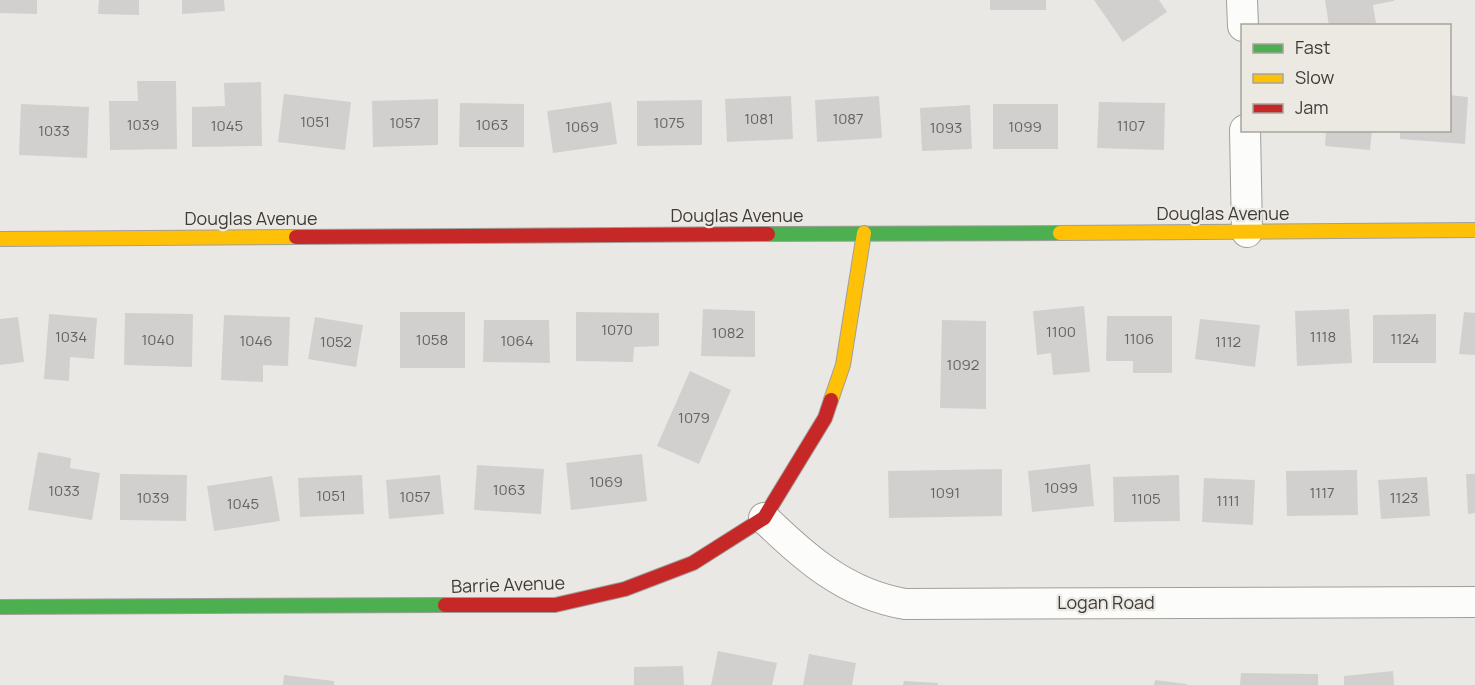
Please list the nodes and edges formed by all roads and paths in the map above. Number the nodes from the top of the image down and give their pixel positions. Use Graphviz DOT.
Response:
graph roads {
  1 [pos="1242,0"];
  2 [pos="1243,24"];
  3 [pos="1245,132"];
  4 [pos="1475,230"];
  5 [pos="1247,232"];
  6 [pos="864,234"];
  7 [pos="0,238"];
  8 [pos="764,518"];
  9 [pos="1475,602"];
  10 [pos="0,607"];
  1 -- 2 [label="street"];
  3 -- 5 [label="street"];
  4 -- 5 [label="street, Douglas Avenue"];
  5 -- 6 [label="street, Douglas Avenue"];
  6 -- 7 [label="street, Douglas Avenue"];
  6 -- 8 [label="street, Barrie Avenue"];
  8 -- 9 [label="street, Logan Road"];
  8 -- 10 [label="street, Barrie Avenue"];
}
